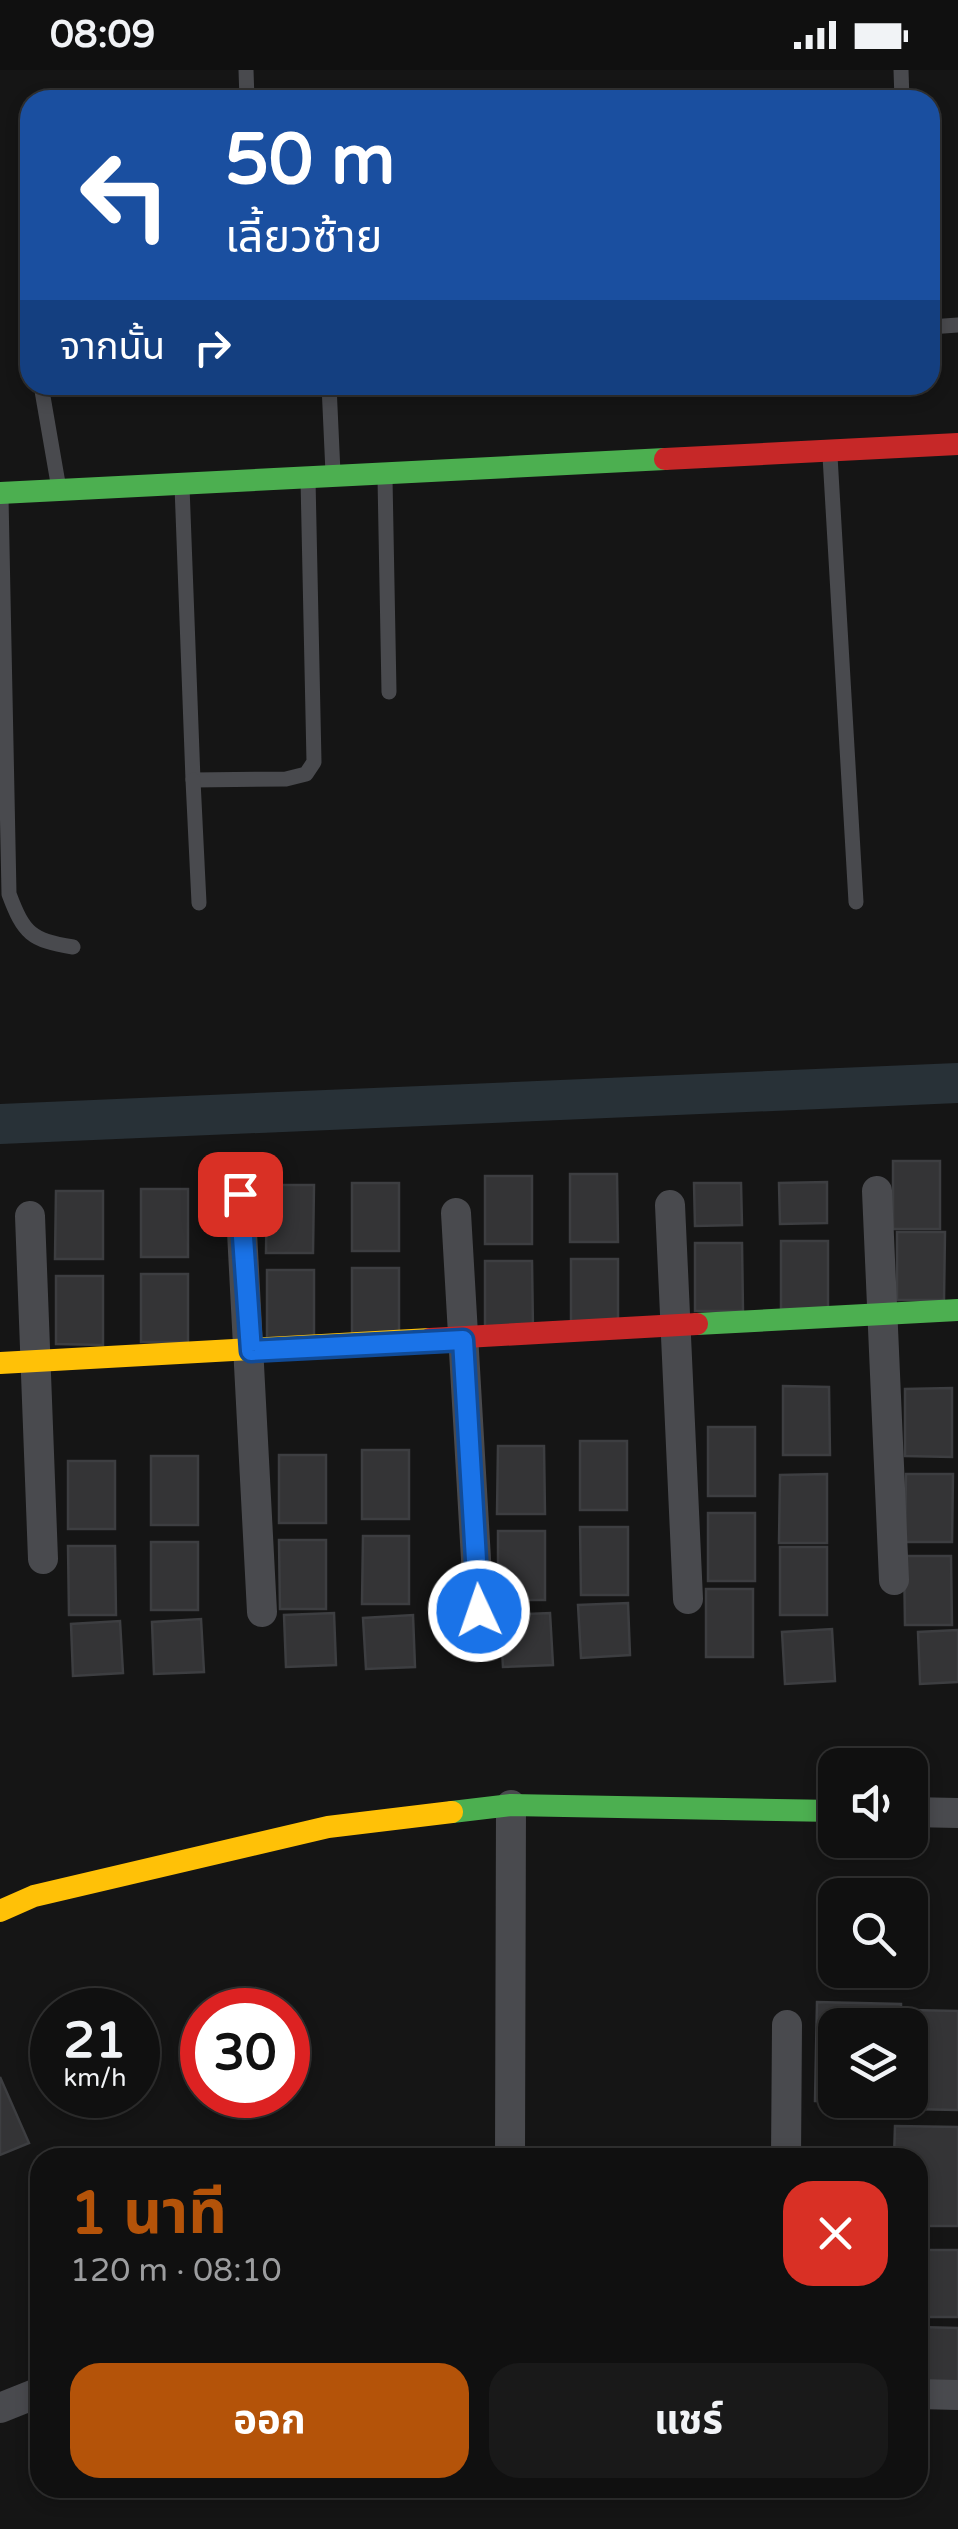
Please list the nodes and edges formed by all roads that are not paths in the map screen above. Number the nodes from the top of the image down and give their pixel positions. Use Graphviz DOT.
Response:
graph roads {
  1 [pos="43,395"];
  2 [pos="329,395"];
  3 [pos="958,444"];
  4 [pos="830,452"];
  5 [pos="385,474"];
  6 [pos="333,477"];
  7 [pos="308,479"];
  8 [pos="182,485"];
  9 [pos="60,490"];
  10 [pos="0,493"];
  11 [pos="389,692"];
  12 [pos="194,780"];
  13 [pos="856,902"];
  14 [pos="200,903"];
  15 [pos="73,947"];
  16 [pos="877,1191"];
  17 [pos="240,1194"];
  18 [pos="670,1205"];
  19 [pos="456,1213"];
  20 [pos="30,1216"];
  21 [pos="958,1310"];
  22 [pos="882,1315"];
  23 [pos="676,1327"];
  24 [pos="463,1340"];
  25 [pos="251,1351"];
  26 [pos="39,1362"];
  27 [pos="0,1364"];
  28 [pos="43,1559"];
  29 [pos="894,1580"];
  30 [pos="688,1599"];
  31 [pos="479,1611"];
  32 [pos="262,1612"];
  33 [pos="511,1805"];
  34 [pos="818,1811"];
  35 [pos="928,1812"];
  36 [pos="958,1813"];
  37 [pos="0,1911"];
  38 [pos="787,2025"];
  39 [pos="510,2148"];
  40 [pos="786,2148"];
  41 [pos="928,2394"];
  42 [pos="958,2395"];
  43 [pos="30,2396"];
  44 [pos="0,2408"];
  1 -- 9 [label="lane"];
  2 -- 6 [label="lane"];
  3 -- 4 [label="street"];
  4 -- 5 [label="street"];
  4 -- 13 [label="lane"];
  5 -- 6 [label="street"];
  5 -- 11 [label="lane"];
  6 -- 7 [label="street"];
  7 -- 8 [label="street"];
  7 -- 12 [label="lane"];
  8 -- 9 [label="street"];
  8 -- 12 [label="lane"];
  9 -- 10 [label="street"];
  10 -- 15 [label="lane"];
  12 -- 14 [label="lane"];
  16 -- 22 [label="street"];
  17 -- 25 [label="street"];
  18 -- 23 [label="street"];
  19 -- 24 [label="street"];
  20 -- 26 [label="street"];
  21 -- 22 [label="street"];
  22 -- 23 [label="street"];
  22 -- 29 [label="street"];
  23 -- 24 [label="street"];
  23 -- 30 [label="street"];
  24 -- 25 [label="street"];
  24 -- 31 [label="street"];
  25 -- 26 [label="street"];
  25 -- 32 [label="street"];
  26 -- 27 [label="street"];
  26 -- 28 [label="street"];
  33 -- 34 [label="street"];
  33 -- 37 [label="street"];
  33 -- 39 [label="street"];
  35 -- 36 [label="street"];
  38 -- 40 [label="street"];
  41 -- 42 [label="street"];
  43 -- 44 [label="street"];
}
